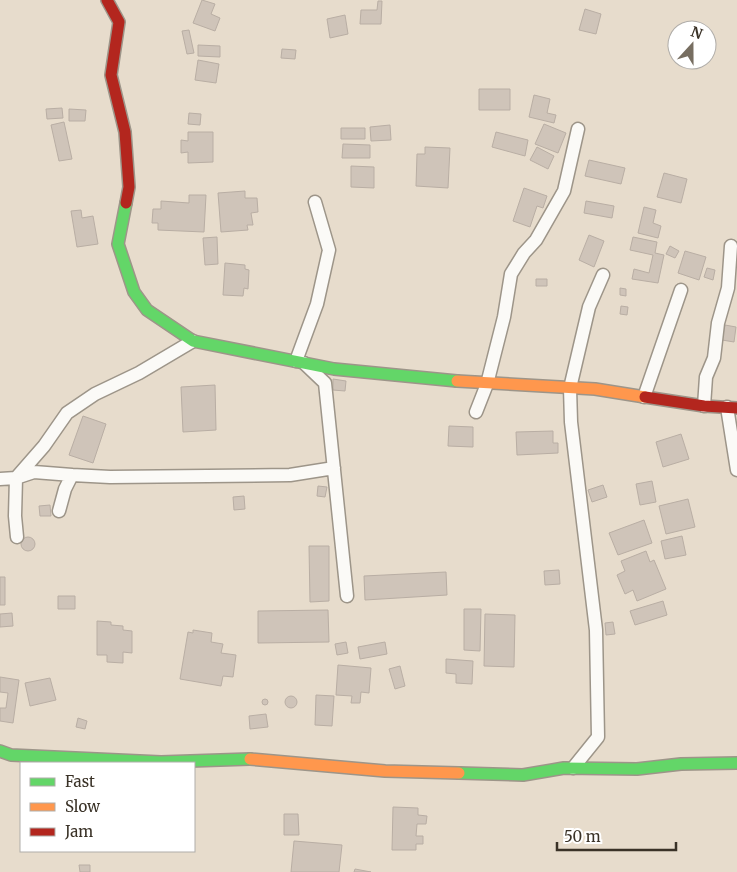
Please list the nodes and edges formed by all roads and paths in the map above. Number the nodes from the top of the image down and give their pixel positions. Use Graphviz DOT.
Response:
graph roads {
  1 [pos="107,0"];
  2 [pos="578,129"];
  3 [pos="316,202"];
  4 [pos="731,246"];
  5 [pos="603,275"];
  6 [pos="681,290"];
  7 [pos="193,341"];
  8 [pos="300,362"];
  9 [pos="488,384"];
  10 [pos="570,388"];
  11 [pos="644,397"];
  12 [pos="704,406"];
  13 [pos="732,407"];
  14 [pos="476,412"];
  15 [pos="334,468"];
  16 [pos="737,470"];
  17 [pos="72,475"];
  18 [pos="16,478"];
  19 [pos="0,479"];
  20 [pos="59,511"];
  21 [pos="17,537"];
  22 [pos="347,596"];
  23 [pos="0,751"];
  24 [pos="737,763"];
  25 [pos="573,768"];
  1 -- 7 [label="street"];
  2 -- 9 [label="street"];
  3 -- 8 [label="street"];
  4 -- 12 [label="street"];
  5 -- 10 [label="street"];
  6 -- 11 [label="street"];
  7 -- 8 [label="street"];
  7 -- 18 [label="street"];
  8 -- 9 [label="street"];
  8 -- 15 [label="street"];
  9 -- 10 [label="street"];
  9 -- 14 [label="street"];
  10 -- 11 [label="street"];
  10 -- 25 [label="street"];
  11 -- 12 [label="street"];
  12 -- 13 [label="street"];
  13 -- 16 [label="street"];
  15 -- 17 [label="street"];
  15 -- 22 [label="street"];
  17 -- 18 [label="street"];
  17 -- 20 [label="street"];
  18 -- 19 [label="street"];
  18 -- 21 [label="street"];
  23 -- 25 [label="street"];
  24 -- 25 [label="street"];
}
